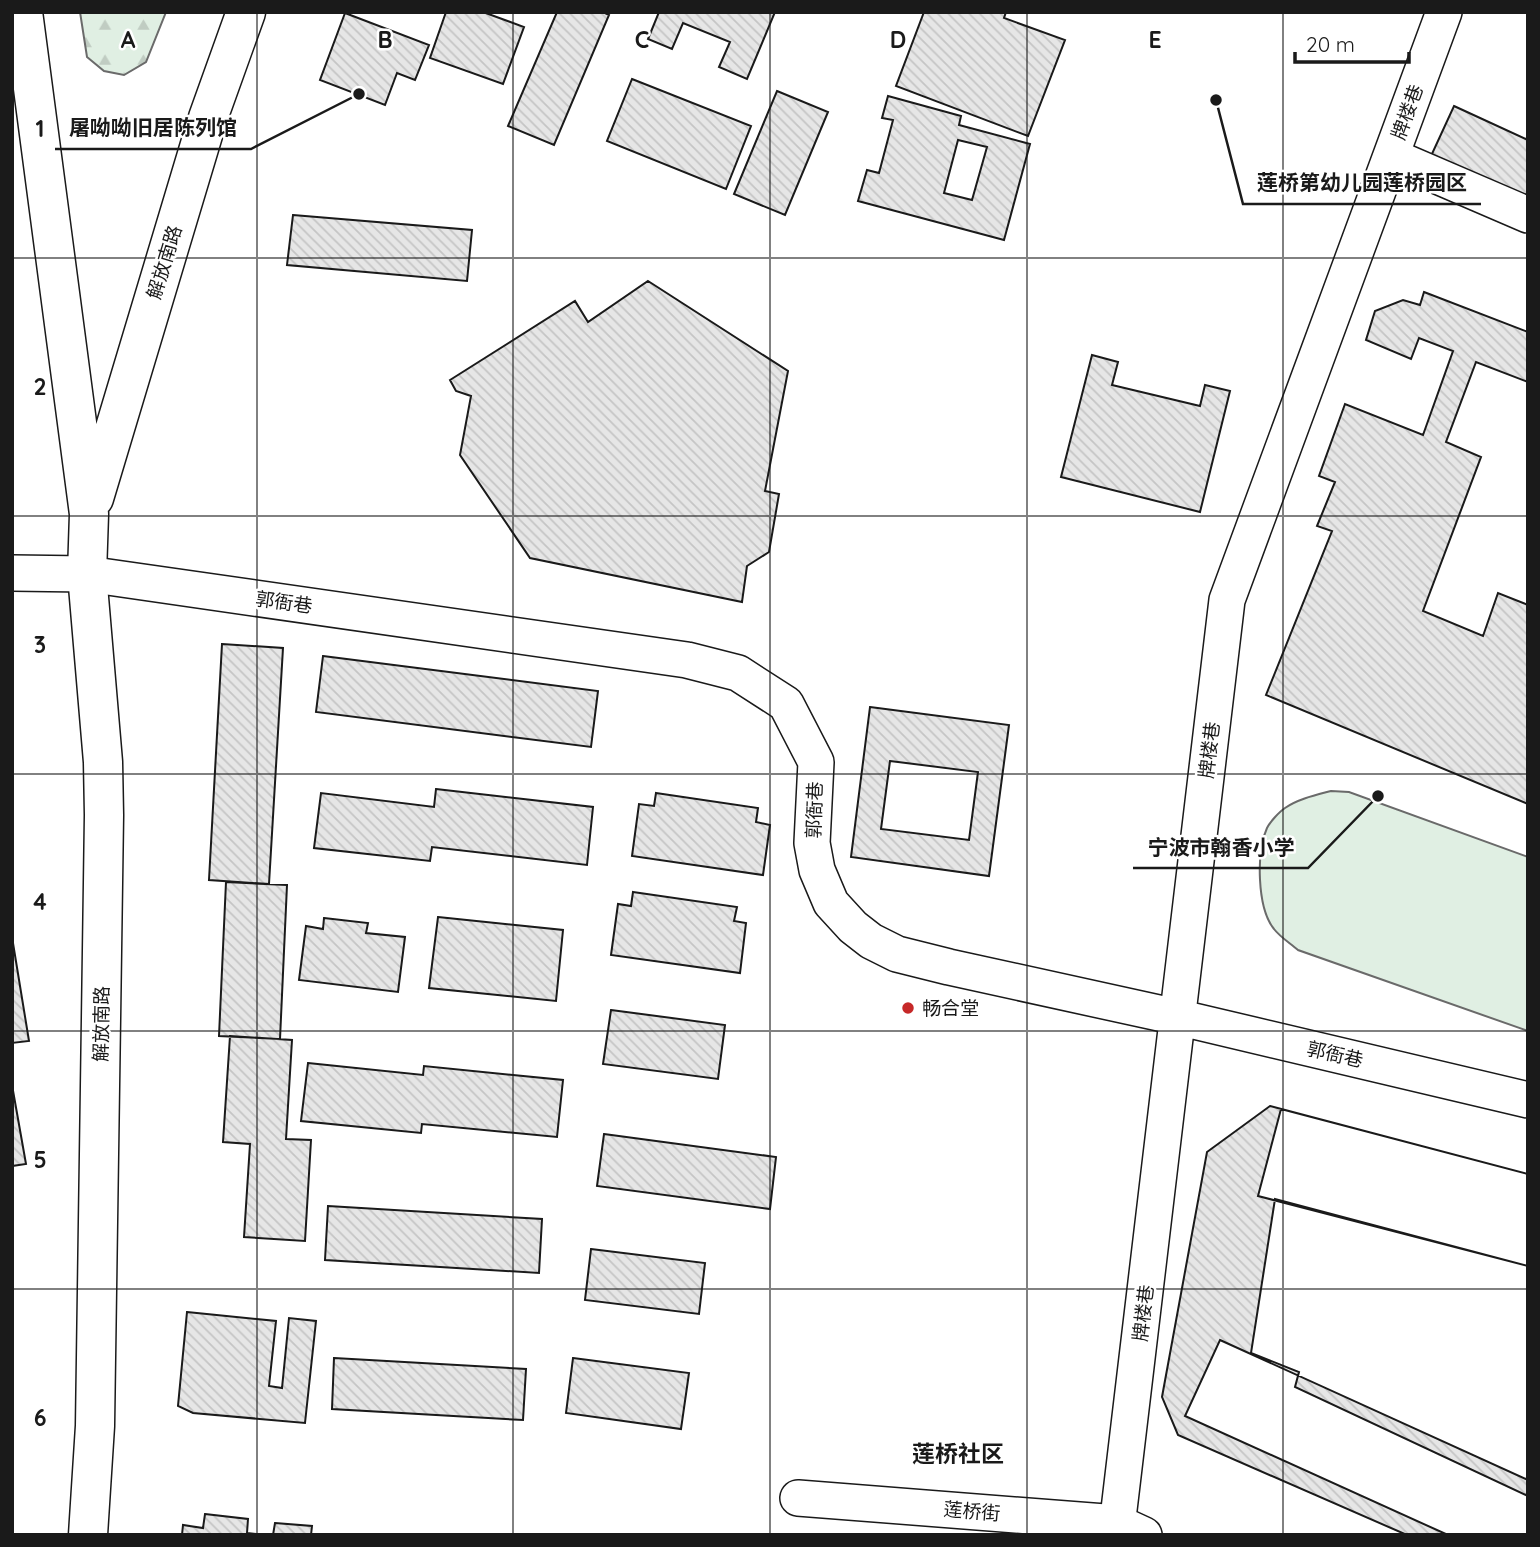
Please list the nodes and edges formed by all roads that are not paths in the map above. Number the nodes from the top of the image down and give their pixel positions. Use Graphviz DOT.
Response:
graph roads {
  1 [pos="23,12"];
  2 [pos="246,12"];
  3 [pos="1444,12"];
  4 [pos="1391,156"];
  5 [pos="1528,215"];
  6 [pos="89,514"];
  7 [pos="12,573"];
  8 [pos="87,573"];
  9 [pos="1177,1017"];
  10 [pos="1528,1100"];
  11 [pos="798,1498"];
  12 [pos="1126,1531"];
  13 [pos="88,1535"];
  1 -- 6 [label="main road, 解放南路"];
  2 -- 6 [label="main road, 解放南路"];
  3 -- 4 [label="street, 牌楼巷"];
  4 -- 5 [label="street"];
  4 -- 9 [label="street, 牌楼巷"];
  6 -- 8 [label="main road, 解放南路"];
  7 -- 8 [label="street, 郭衙巷"];
  8 -- 9 [label="street, 郭衙巷"];
  8 -- 13 [label="main road, 解放南路"];
  9 -- 10 [label="street, 郭衙巷"];
  9 -- 12 [label="street, 牌楼巷"];
  11 -- 12 [label="street, 莲桥街"];
}
